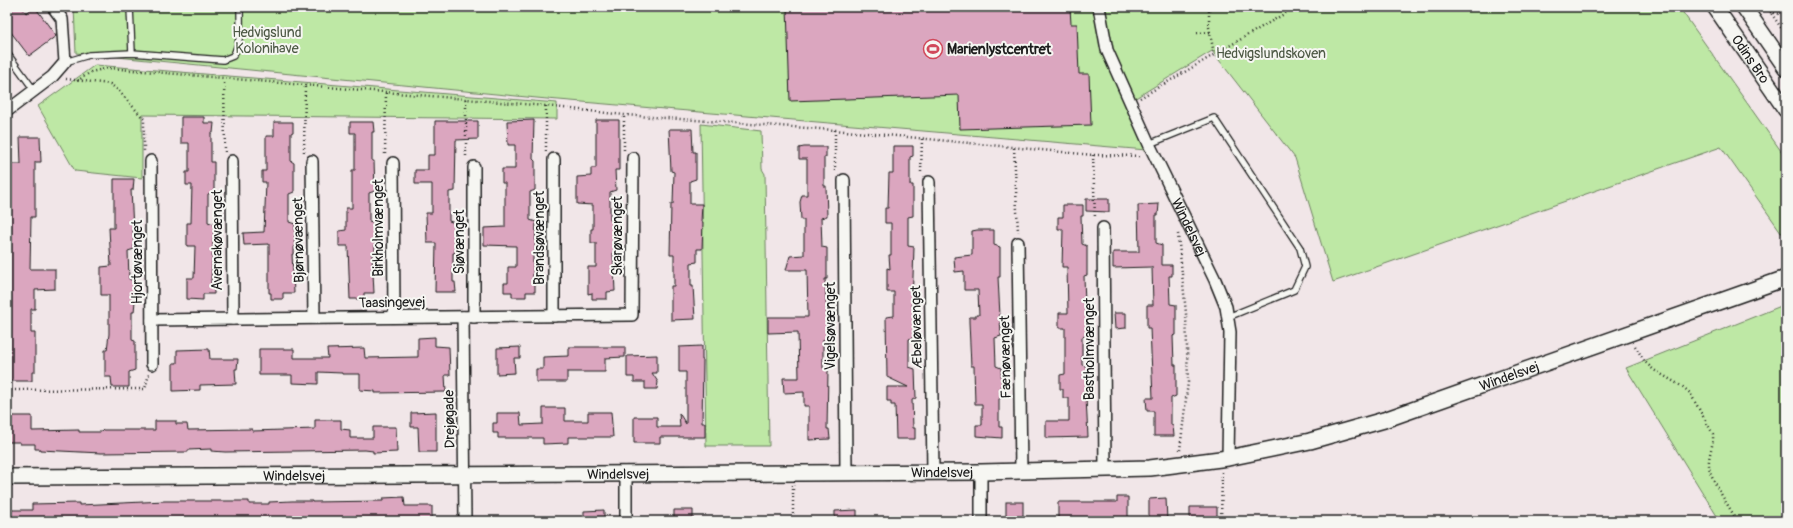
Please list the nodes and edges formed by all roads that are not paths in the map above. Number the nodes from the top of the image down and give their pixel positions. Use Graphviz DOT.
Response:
graph roads {
  1 [pos="53,7"];
  2 [pos="130,7"];
  3 [pos="240,7"];
  4 [pos="1099,7"];
  5 [pos="1715,7"];
  6 [pos="1744,7"];
  7 [pos="7,53"];
  8 [pos="132,53"];
  9 [pos="65,62"];
  10 [pos="1786,68"];
  11 [pos="34,90"];
  12 [pos="7,110"];
  13 [pos="1786,110"];
  14 [pos="1149,144"];
  15 [pos="633,158"];
  16 [pos="554,159"];
  17 [pos="151,161"];
  18 [pos="232,161"];
  19 [pos="312,161"];
  20 [pos="393,163"];
  21 [pos="474,167"];
  22 [pos="844,180"];
  23 [pos="930,182"];
  24 [pos="1103,228"];
  25 [pos="1018,243"];
  26 [pos="1786,278"];
  27 [pos="632,315"];
  28 [pos="554,316"];
  29 [pos="468,317"];
  30 [pos="1228,317"];
  31 [pos="314,318"];
  32 [pos="394,318"];
  33 [pos="233,319"];
  34 [pos="152,320"];
  35 [pos="152,364"];
  36 [pos="1225,458"];
  37 [pos="1105,470"];
  38 [pos="1021,471"];
  39 [pos="846,472"];
  40 [pos="933,472"];
  41 [pos="981,472"];
  42 [pos="465,474"];
  43 [pos="626,474"];
  44 [pos="7,477"];
  45 [pos="465,521"];
  46 [pos="626,521"];
  47 [pos="981,521"];
  1 -- 9 [label="street"];
  2 -- 8 [label="lane"];
  3 -- 8 [label="lane"];
  4 -- 14 [label="street, Windelsvej"];
  5 -- 13 [label="street, Odins Bro"];
  6 -- 10 [label="street, Odins Bro"];
  7 -- 11 [label="lane"];
  8 -- 9 [label="lane"];
  9 -- 11 [label="street"];
  11 -- 12 [label="street"];
  14 -- 30 [label="street, Windelsvej"];
  14 -- 30 [label="lane"];
  15 -- 27 [label="street, Skarøvænget"];
  16 -- 28 [label="street, Brandsøvænget"];
  17 -- 34 [label="street, Hjortøvænget"];
  18 -- 33 [label="street, Avernakøvænget"];
  19 -- 31 [label="street, Bjørnøvænget"];
  20 -- 32 [label="street, Birkholmvænget"];
  21 -- 29 [label="street, Siøvænget"];
  22 -- 39 [label="street, Vigelsøvænget"];
  23 -- 40 [label="street, Æbeløvænget"];
  24 -- 37 [label="street, Bastholmvænget"];
  25 -- 38 [label="street, Fænøvænget"];
  26 -- 36 [label="street, Windelsvej"];
  27 -- 28 [label="street, Taasingevej"];
  28 -- 29 [label="street, Taasingevej"];
  29 -- 32 [label="street, Taasingevej"];
  29 -- 42 [label="street, Drejøgade"];
  30 -- 36 [label="street, Windelsvej"];
  31 -- 32 [label="street, Taasingevej"];
  31 -- 33 [label="street, Taasingevej"];
  33 -- 34 [label="street, Taasingevej"];
  34 -- 35 [label="street, Hjortøvænget"];
  36 -- 37 [label="street, Windelsvej"];
  37 -- 38 [label="street, Windelsvej"];
  38 -- 41 [label="street, Windelsvej"];
  39 -- 40 [label="street, Windelsvej"];
  39 -- 43 [label="street, Windelsvej"];
  40 -- 41 [label="street, Windelsvej"];
  41 -- 47 [label="street"];
  42 -- 43 [label="street, Windelsvej"];
  42 -- 44 [label="street, Windelsvej"];
  42 -- 45 [label="street, Drejøgade"];
  43 -- 46 [label="street"];
}
